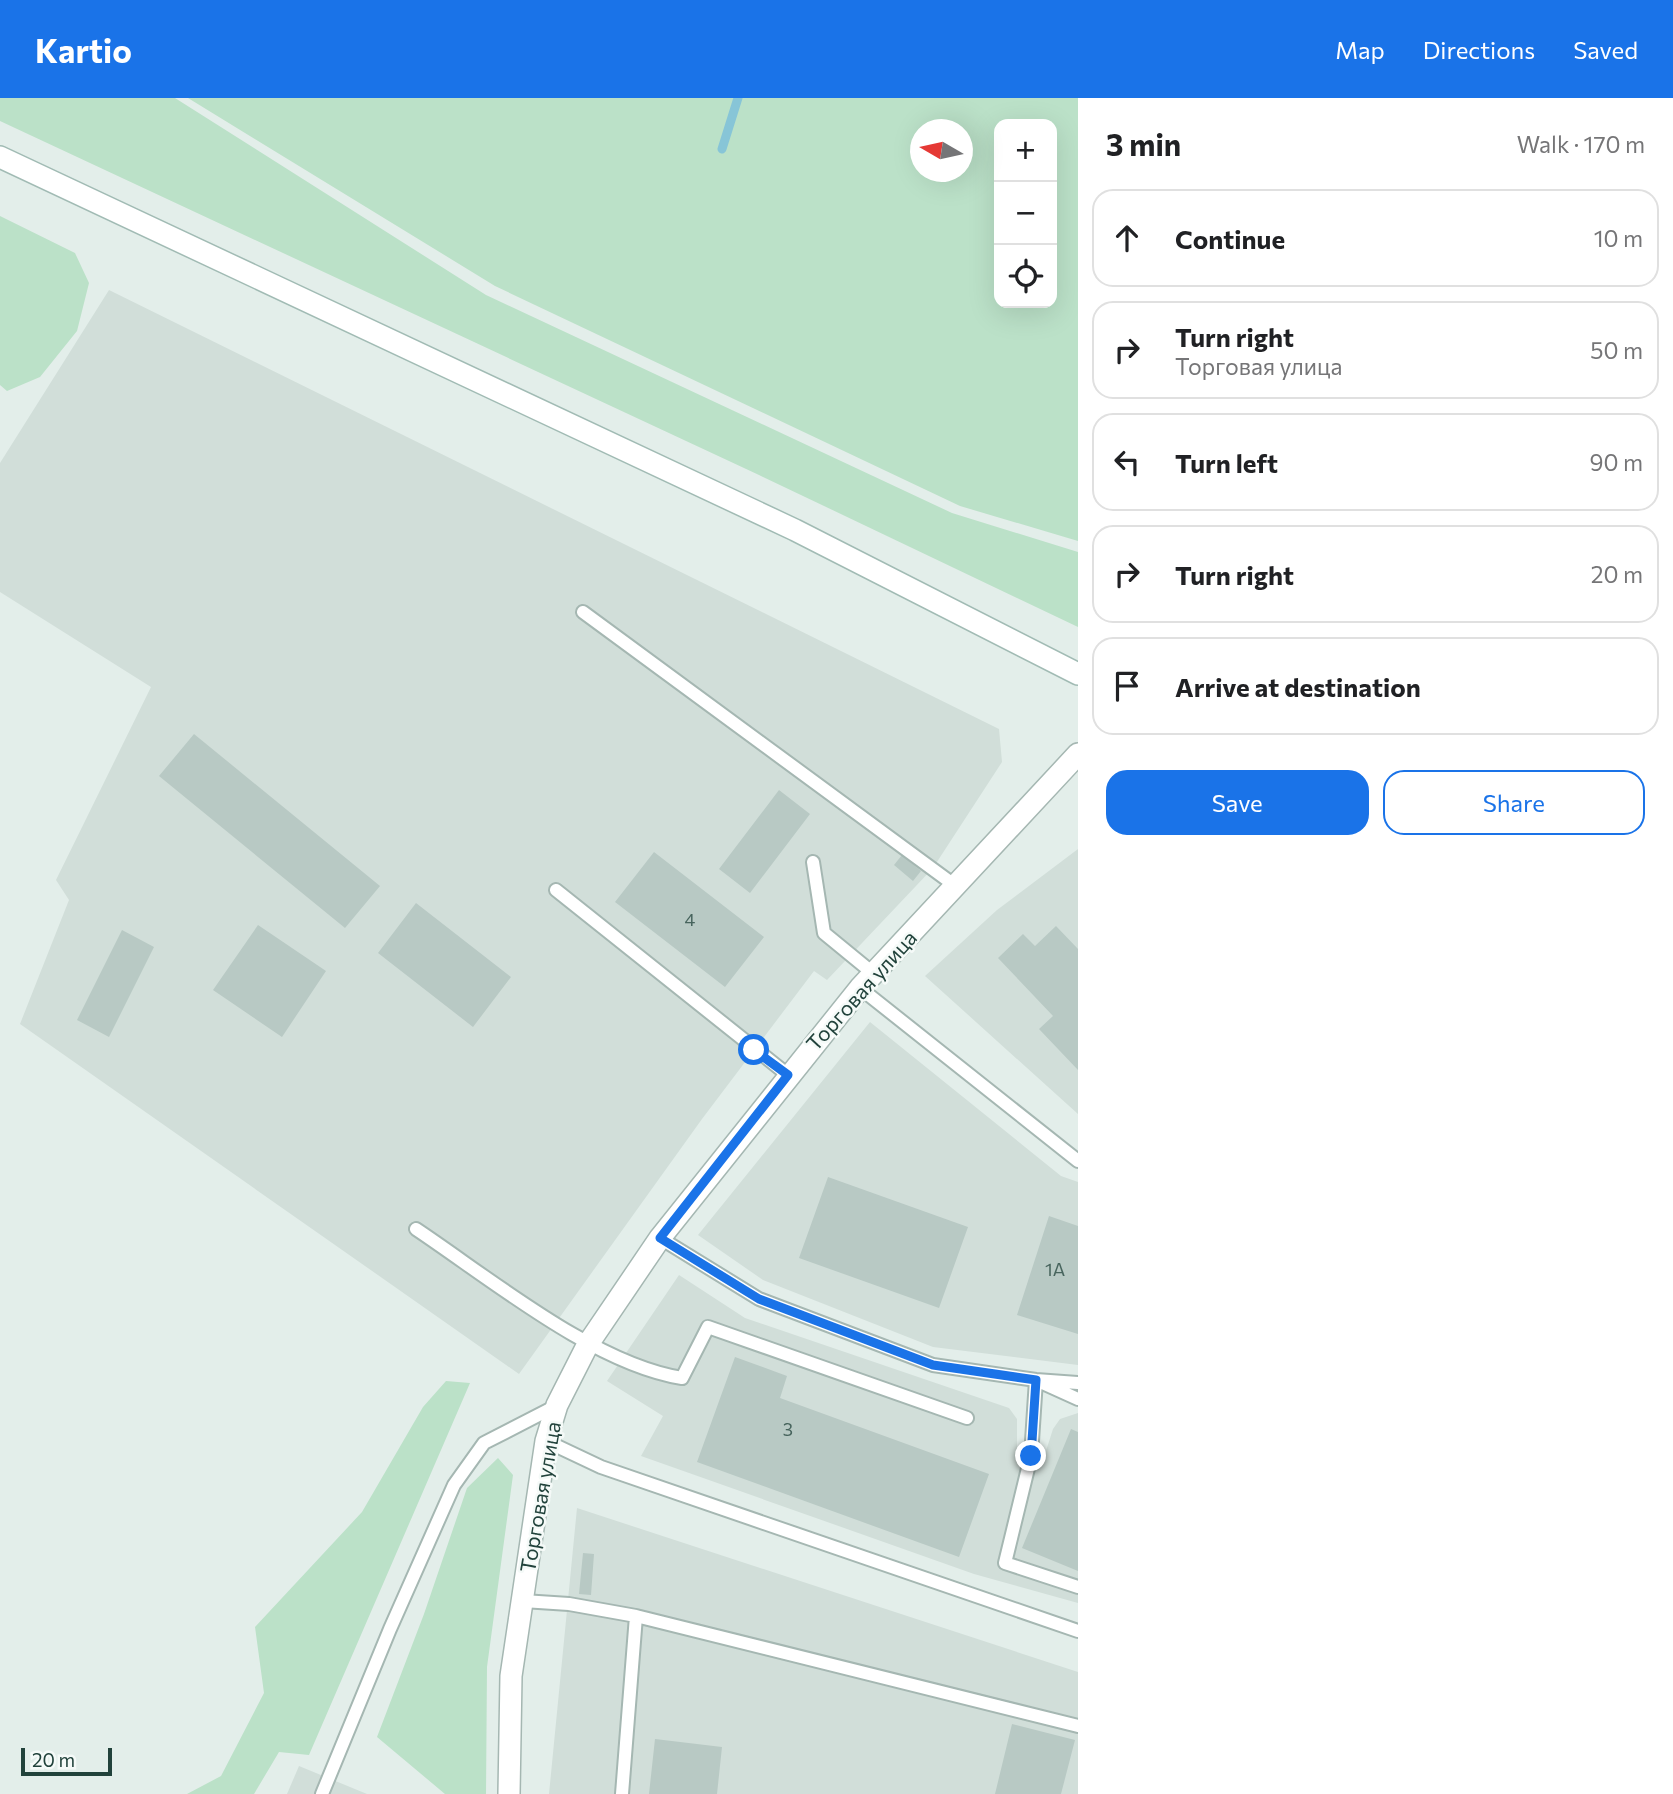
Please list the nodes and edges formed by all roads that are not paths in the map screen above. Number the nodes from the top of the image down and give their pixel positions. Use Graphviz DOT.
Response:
graph roads {
  1 [pos="0,157"];
  2 [pos="583,612"];
  3 [pos="1078,674"];
  4 [pos="1077,757"];
  5 [pos="813,862"];
  6 [pos="957,887"];
  7 [pos="555,890"];
  8 [pos="867,981"];
  9 [pos="788,1075"];
  10 [pos="1078,1161"];
  11 [pos="416,1229"];
  12 [pos="660,1238"];
  13 [pos="588,1344"];
  14 [pos="1036,1380"];
  15 [pos="1078,1383"];
  16 [pos="1078,1399"];
  17 [pos="557,1405"];
  18 [pos="967,1418"];
  19 [pos="546,1441"];
  20 [pos="1078,1587"];
  21 [pos="523,1601"];
  22 [pos="636,1616"];
  23 [pos="1078,1631"];
  24 [pos="1078,1726"];
  25 [pos="322,1794"];
  26 [pos="509,1794"];
  27 [pos="622,1794"];
  1 -- 3 [label="street"];
  2 -- 6 [label="lane"];
  4 -- 6 [label="street, Торговая улица"];
  5 -- 8 [label="lane"];
  6 -- 8 [label="street, Торговая улица"];
  7 -- 9 [label="lane"];
  8 -- 9 [label="street, Торговая улица"];
  8 -- 10 [label="lane"];
  9 -- 12 [label="street, Торговая улица"];
  11 -- 13 [label="lane"];
  12 -- 13 [label="street, Торговая улица"];
  12 -- 14 [label="lane"];
  13 -- 17 [label="street, Торговая улица"];
  13 -- 18 [label="lane"];
  14 -- 15 [label="lane"];
  14 -- 16 [label="lane"];
  14 -- 20 [label="lane"];
  17 -- 19 [label="street, Торговая улица"];
  17 -- 25 [label="lane"];
  19 -- 21 [label="street, Торговая улица"];
  19 -- 23 [label="lane"];
  21 -- 22 [label="lane"];
  21 -- 26 [label="street, Торговая улица"];
  22 -- 24 [label="lane"];
  22 -- 27 [label="lane"];
}
